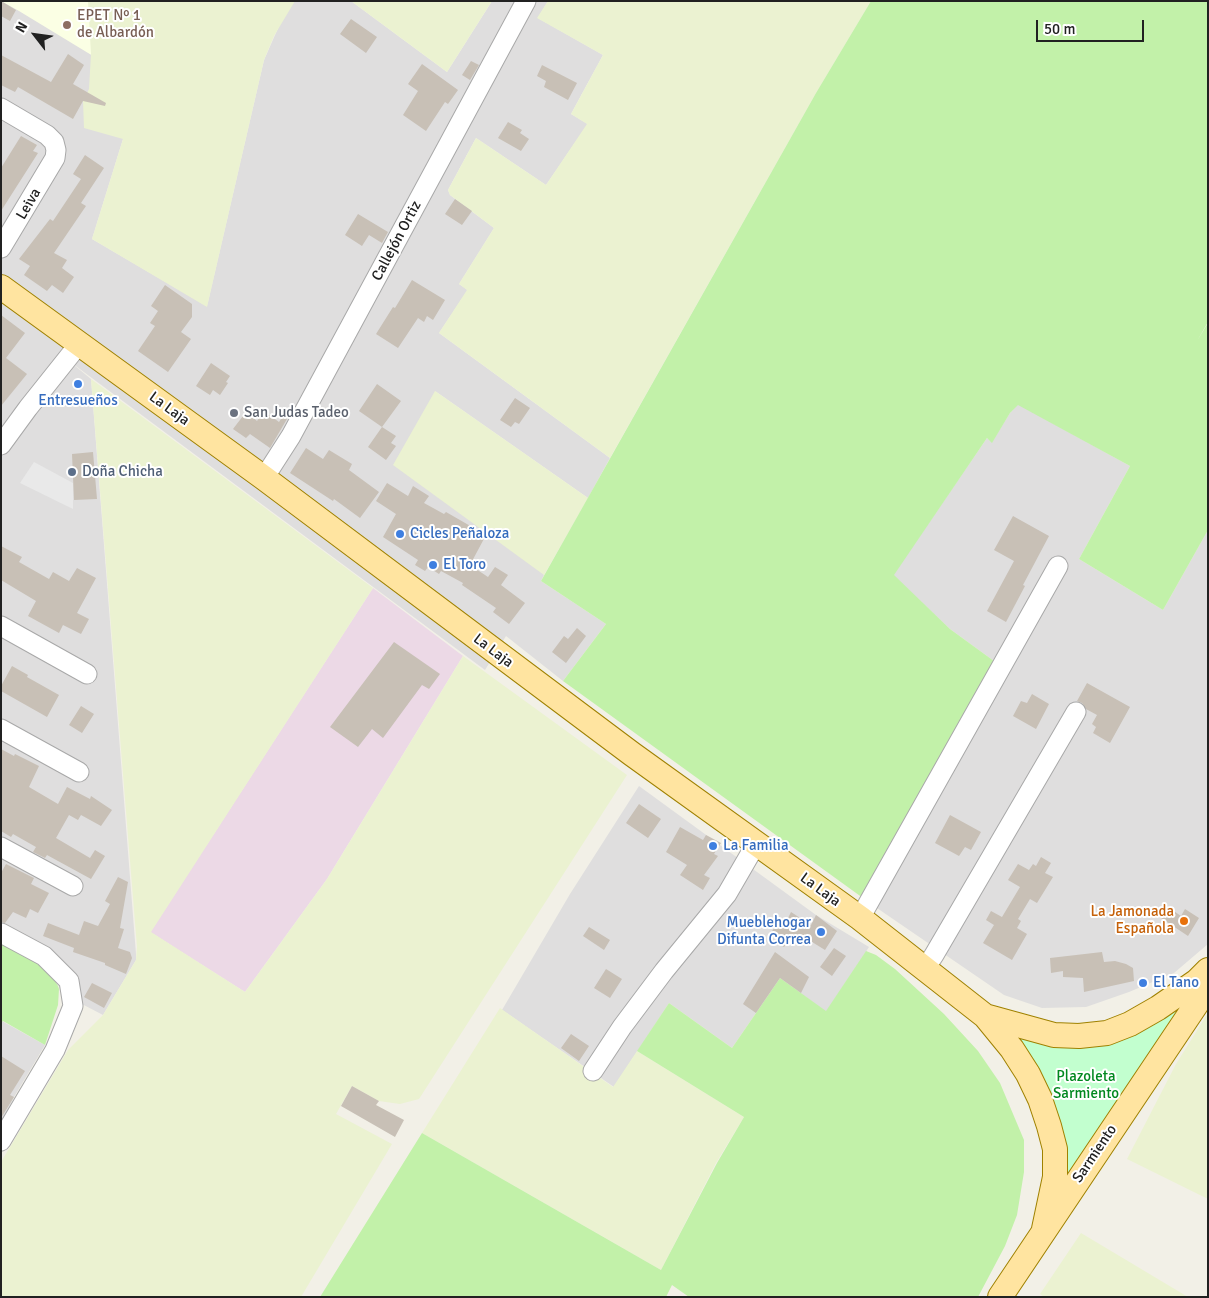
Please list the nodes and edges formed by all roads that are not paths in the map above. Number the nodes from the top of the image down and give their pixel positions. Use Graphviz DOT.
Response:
graph roads {
  1 [pos="526,1"];
  2 [pos="1,108"];
  3 [pos="1,248"];
  4 [pos="1,287"];
  5 [pos="79,344"];
  6 [pos="1,444"];
  7 [pos="264,478"];
  8 [pos="1058,566"];
  9 [pos="1,626"];
  10 [pos="86,674"];
  11 [pos="1076,712"];
  12 [pos="1,729"];
  13 [pos="79,772"];
  14 [pos="756,844"];
  15 [pos="1,847"];
  16 [pos="72,886"];
  17 [pos="860,918"];
  18 [pos="1,933"];
  19 [pos="924,970"];
  20 [pos="1208,970"];
  21 [pos="1208,987"];
  22 [pos="985,1016"];
  23 [pos="594,1071"];
  24 [pos="1,1141"];
  25 [pos="1044,1229"];
  26 [pos="1000,1297"];
  1 -- 7 [label="street, Callejón Ortiz"];
  2 -- 3 [label="street, Leiva"];
  4 -- 5 [label="main road, La Laja"];
  5 -- 6 [label="street"];
  5 -- 7 [label="main road, La Laja"];
  7 -- 14 [label="main road, La Laja"];
  8 -- 17 [label="street"];
  9 -- 10 [label="street"];
  11 -- 19 [label="street"];
  12 -- 13 [label="street"];
  14 -- 17 [label="main road, La Laja"];
  14 -- 23 [label="street"];
  15 -- 16 [label="street"];
  17 -- 19 [label="main road, La Laja"];
  18 -- 24 [label="street"];
  19 -- 22 [label="main road, La Laja"];
  20 -- 22 [label="main road, La Laja"];
  21 -- 25 [label="main road, Sarmiento"];
  22 -- 25 [label="main road, La Laja"];
  25 -- 26 [label="main road, Sarmiento"];
}
